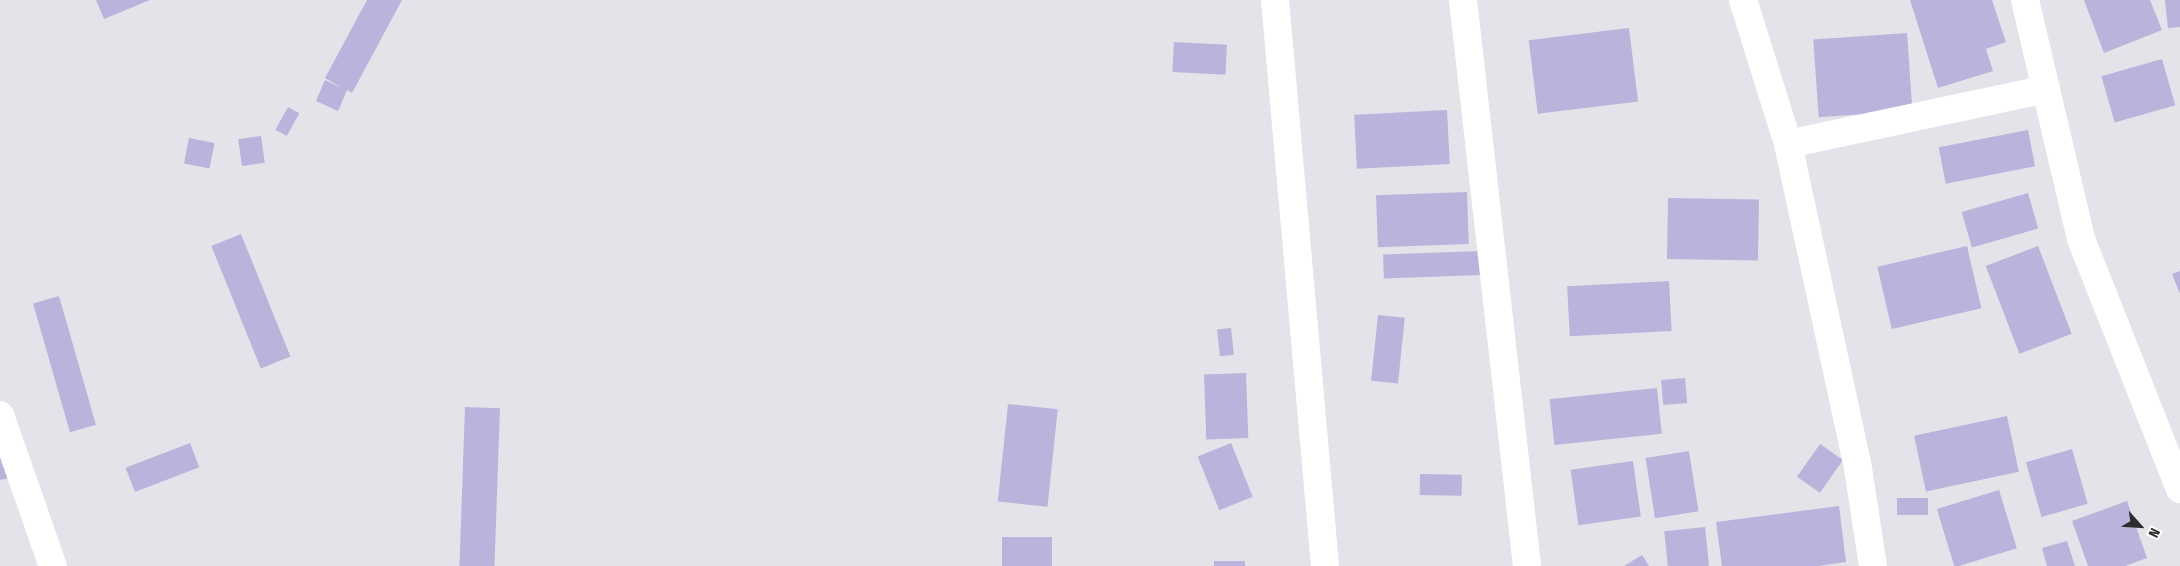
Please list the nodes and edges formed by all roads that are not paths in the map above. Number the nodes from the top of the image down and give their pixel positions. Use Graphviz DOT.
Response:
graph roads {
  1 [pos="1275,0"];
  2 [pos="1462,0"];
  3 [pos="1743,0"];
  4 [pos="2025,0"];
  5 [pos="2046,89"];
  6 [pos="1788,144"];
  7 [pos="0,415"];
  8 [pos="2180,489"];
  9 [pos="53,566"];
  10 [pos="1325,566"];
  11 [pos="1526,566"];
  12 [pos="1873,566"];
  1 -- 10 [label="street"];
  2 -- 11 [label="street"];
  3 -- 6 [label="street"];
  4 -- 5 [label="street"];
  5 -- 6 [label="street"];
  5 -- 8 [label="street"];
  6 -- 12 [label="street"];
  7 -- 9 [label="street"];
}
